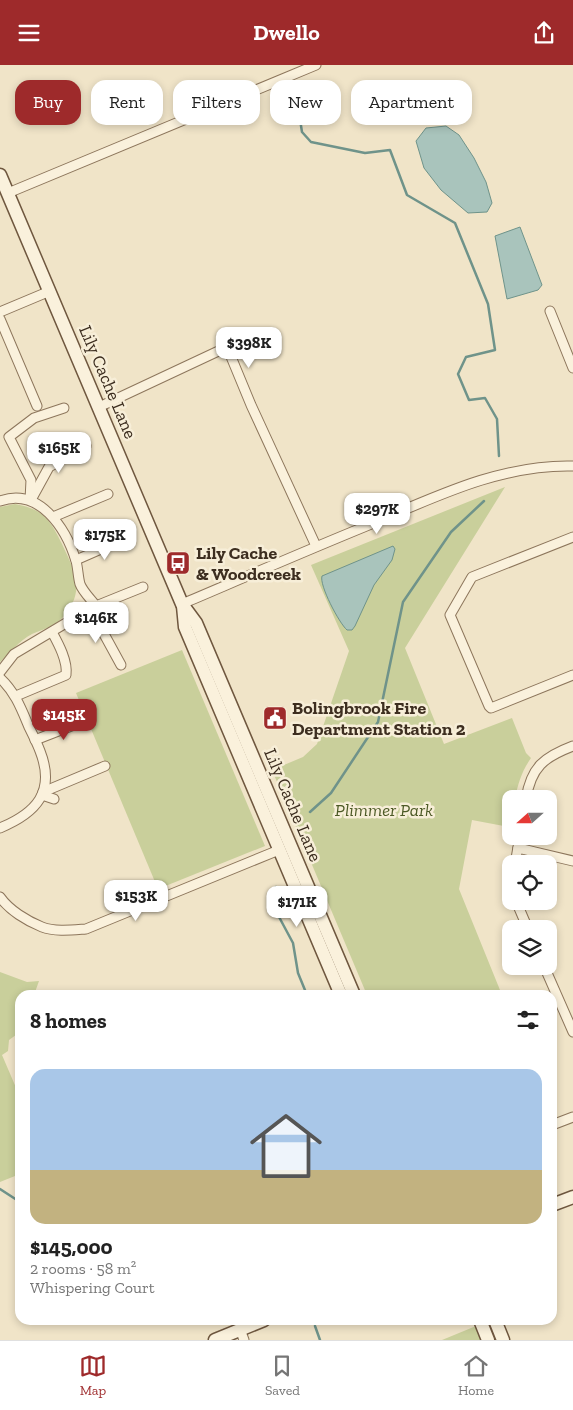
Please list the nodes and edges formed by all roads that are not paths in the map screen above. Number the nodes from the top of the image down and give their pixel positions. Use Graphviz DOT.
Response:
graph roads {
  1 [pos="316,65"];
  2 [pos="0,175"];
  3 [pos="8,193"];
  4 [pos="50,291"];
  5 [pos="550,311"];
  6 [pos="0,312"];
  7 [pos="0,319"];
  8 [pos="573,368"];
  9 [pos="37,406"];
  10 [pos="99,407"];
  11 [pos="64,408"];
  12 [pos="86,446"];
  13 [pos="573,466"];
  14 [pos="108,494"];
  15 [pos="30,500"];
  16 [pos="0,501"];
  17 [pos="53,517"];
  18 [pos="573,537"];
  19 [pos="124,539"];
  20 [pos="316,546"];
  21 [pos="76,560"];
  22 [pos="143,587"];
  23 [pos="182,604"];
  24 [pos="94,609"];
  25 [pos="52,631"];
  26 [pos="121,665"];
  27 [pos="0,671"];
  28 [pos="573,675"];
  29 [pos="0,678"];
  30 [pos="16,696"];
  31 [pos="84,721"];
  32 [pos="35,740"];
  33 [pos="573,746"];
  34 [pos="105,767"];
  35 [pos="527,790"];
  36 [pos="42,793"];
  37 [pos="54,799"];
  38 [pos="0,828"];
  39 [pos="518,845"];
  40 [pos="285,847"];
  41 [pos="518,848"];
  42 [pos="517,855"];
  43 [pos="573,861"];
  44 [pos="0,897"];
  45 [pos="548,975"];
  46 [pos="339,990"];
  47 [pos="352,990"];
  48 [pos="555,990"];
  49 [pos="557,996"];
  50 [pos="573,1032"];
  51 [pos="573,1117"];
  52 [pos="557,1123"];
  53 [pos="573,1197"];
  54 [pos="557,1203"];
  55 [pos="257,1325"];
  56 [pos="482,1325"];
  57 [pos="497,1325"];
  58 [pos="242,1335"];
  59 [pos="215,1340"];
  60 [pos="488,1340"];
  61 [pos="504,1340"];
  1 -- 3 [label="street"];
  2 -- 3 [label="street, Lily Cache Lane"];
  3 -- 4 [label="street, Lily Cache Lane"];
  4 -- 6 [label="street"];
  4 -- 10 [label="street, Lily Cache Lane"];
  5 -- 8 [label="street"];
  7 -- 9 [label="street"];
  10 -- 20 [label="street"];
  10 -- 23 [label="street, Lily Cache Lane"];
  11 -- 15 [label="street"];
  12 -- 15 [label="street"];
  13 -- 20 [label="street"];
  14 -- 17 [label="street"];
  15 -- 16 [label="street"];
  15 -- 17 [label="street"];
  17 -- 21 [label="street"];
  18 -- 28 [label="street"];
  19 -- 21 [label="street"];
  20 -- 23 [label="street"];
  21 -- 24 [label="street"];
  22 -- 24 [label="street"];
  23 -- 40 [label="street, Lily Cache Lane"];
  24 -- 25 [label="street"];
  24 -- 26 [label="street"];
  25 -- 27 [label="street"];
  25 -- 30 [label="street"];
  29 -- 30 [label="street"];
  30 -- 32 [label="street"];
  31 -- 32 [label="street"];
  32 -- 36 [label="street"];
  33 -- 35 [label="street"];
  34 -- 36 [label="street"];
  36 -- 37 [label="street"];
  36 -- 38 [label="street"];
  39 -- 41 [label="street"];
  40 -- 44 [label="street"];
  40 -- 46 [label="street, Lily Cache Lane"];
  40 -- 47 [label="street, Lily Cache Lane"];
  41 -- 42 [label="street"];
  41 -- 43 [label="street"];
  45 -- 48 [label="street"];
  49 -- 50 [label="street"];
  51 -- 52 [label="street"];
  53 -- 54 [label="street"];
  55 -- 58 [label="street"];
  56 -- 60 [label="street"];
  57 -- 61 [label="street"];
  58 -- 59 [label="street"];
}
